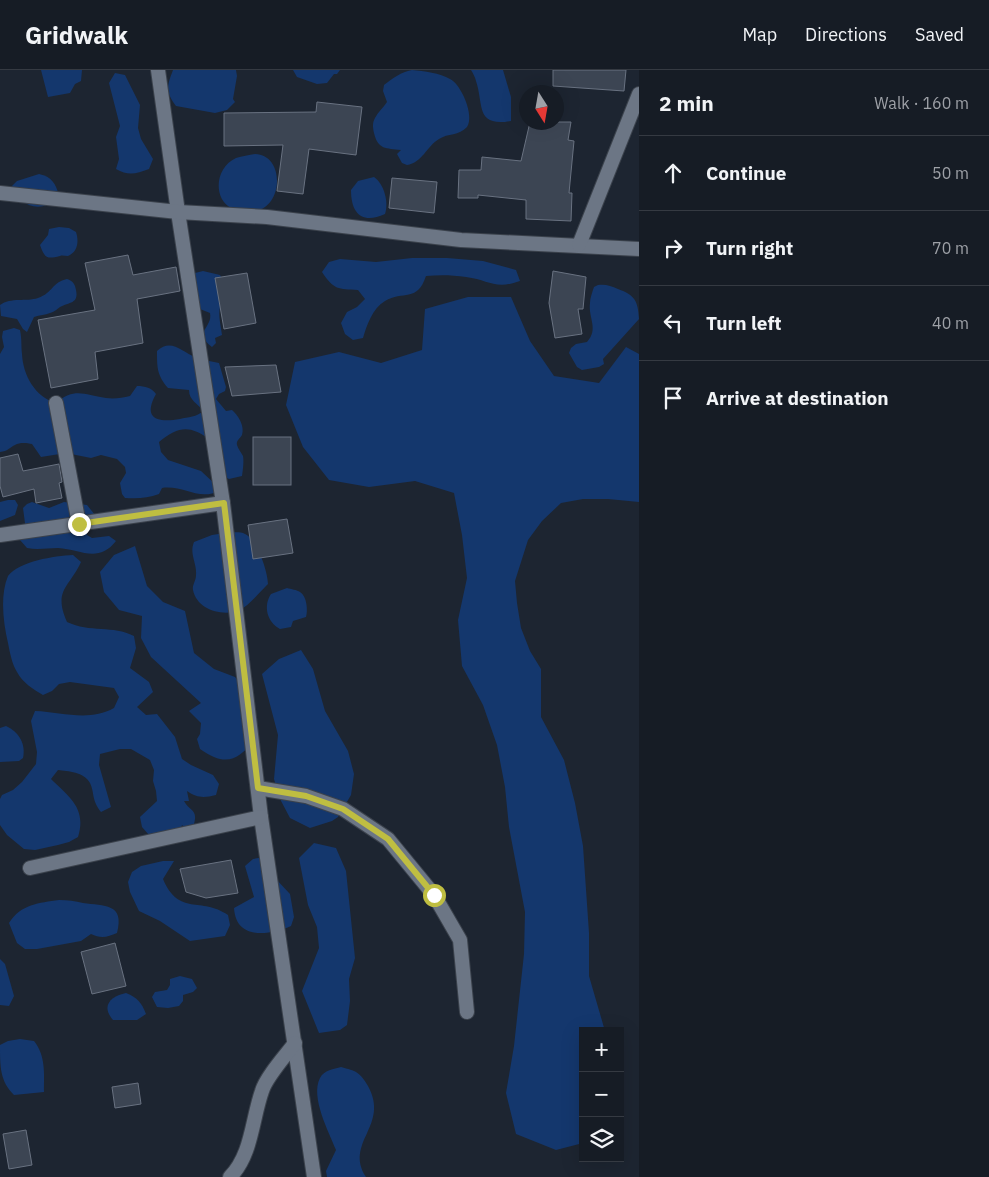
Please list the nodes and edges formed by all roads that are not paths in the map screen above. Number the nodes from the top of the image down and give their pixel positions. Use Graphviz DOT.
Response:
graph roads {
  1 [pos="158,70"];
  2 [pos="639,94"];
  3 [pos="0,193"];
  4 [pos="178,212"];
  5 [pos="580,245"];
  6 [pos="639,249"];
  7 [pos="56,404"];
  8 [pos="224,503"];
  9 [pos="79,524"];
  10 [pos="0,535"];
  11 [pos="258,788"];
  12 [pos="261,817"];
  13 [pos="30,868"];
  14 [pos="468,1012"];
  15 [pos="295,1042"];
  16 [pos="230,1177"];
  17 [pos="314,1177"];
  1 -- 4 [label="street"];
  2 -- 5 [label="street"];
  3 -- 4 [label="street"];
  4 -- 5 [label="street"];
  4 -- 8 [label="street"];
  5 -- 6 [label="street"];
  7 -- 9 [label="street"];
  8 -- 9 [label="street"];
  8 -- 11 [label="street"];
  9 -- 10 [label="street"];
  11 -- 12 [label="street"];
  11 -- 14 [label="street"];
  12 -- 13 [label="street"];
  12 -- 15 [label="street"];
  15 -- 16 [label="street"];
  15 -- 17 [label="street"];
}
